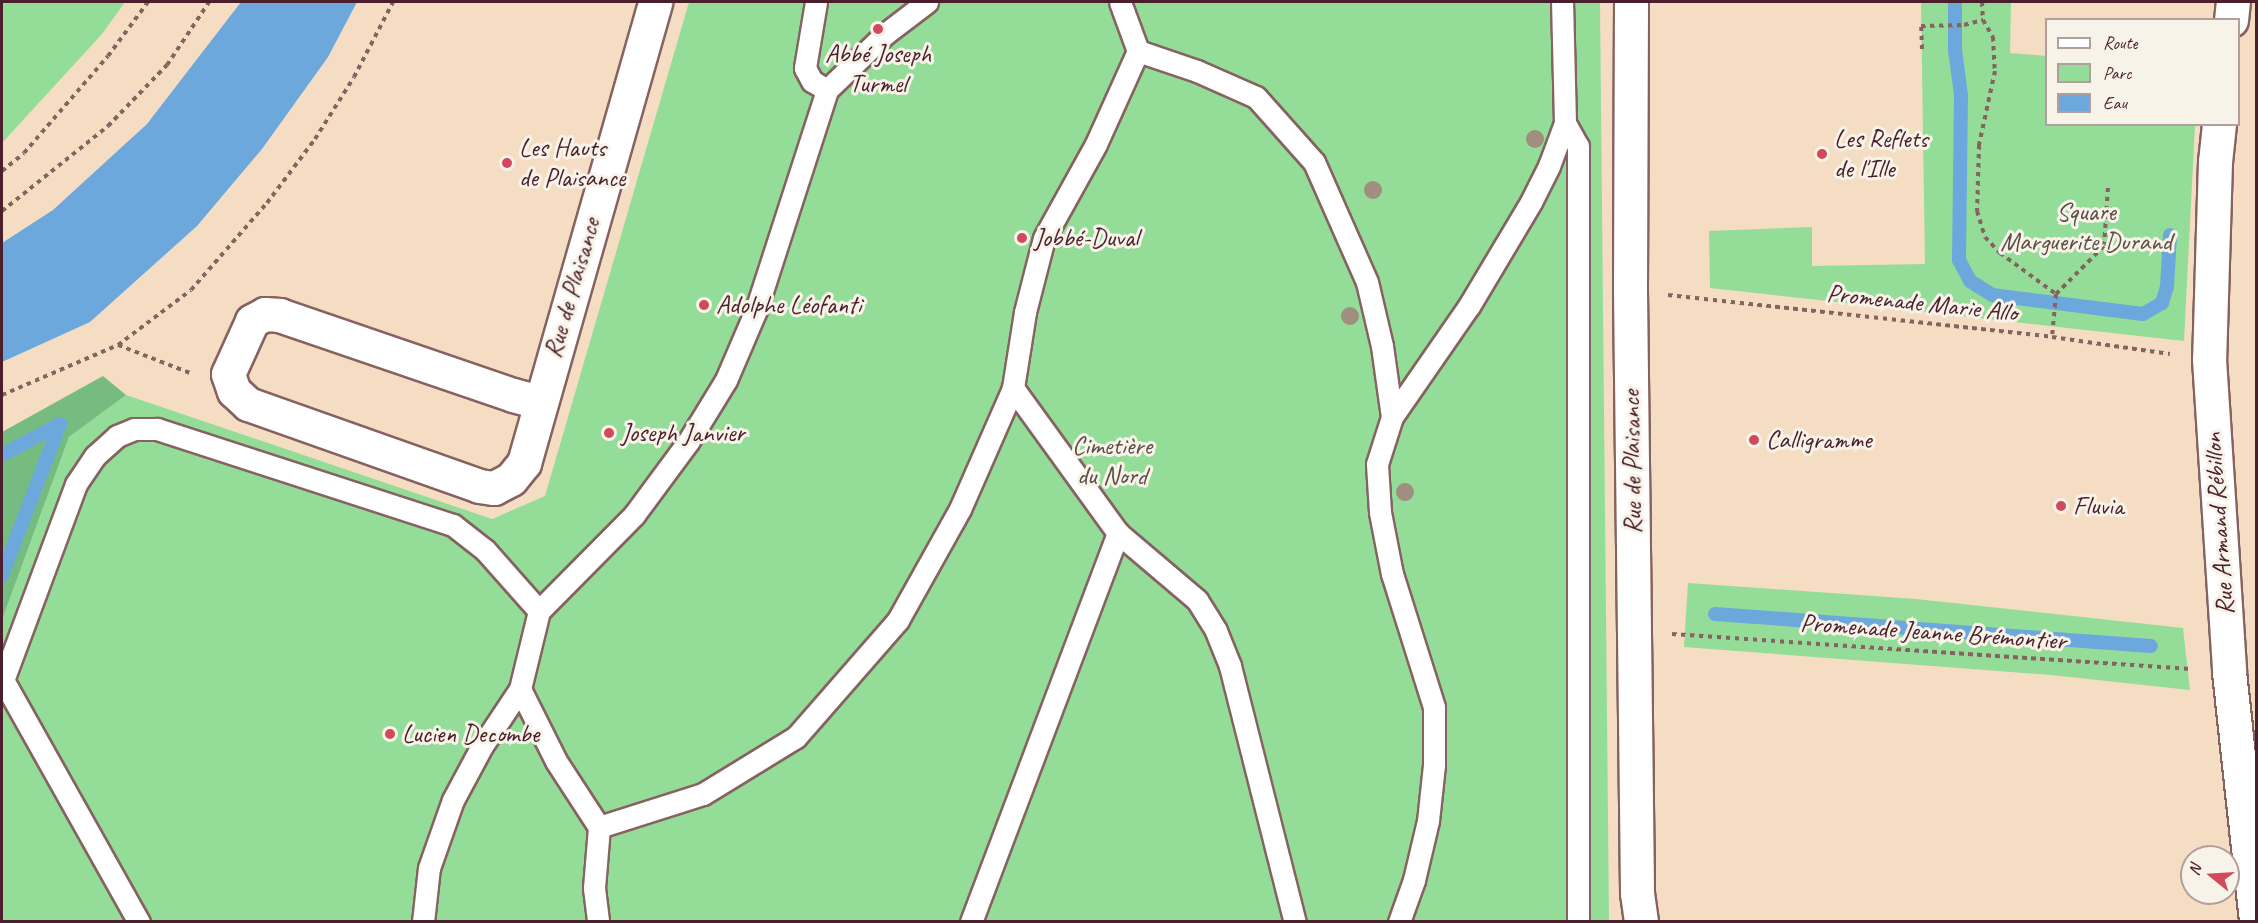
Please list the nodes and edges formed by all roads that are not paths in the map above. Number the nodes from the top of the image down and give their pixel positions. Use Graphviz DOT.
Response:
graph roads {
  1 [pos="655,2"];
  2 [pos="816,2"];
  3 [pos="927,2"];
  4 [pos="1120,2"];
  5 [pos="1562,2"];
  6 [pos="1631,2"];
  7 [pos="2233,2"];
  8 [pos="2231,18"];
  9 [pos="1138,51"];
  10 [pos="827,90"];
  11 [pos="1565,123"];
  12 [pos="2219,126"];
  13 [pos="1013,388"];
  14 [pos="539,402"];
  15 [pos="1392,417"];
  16 [pos="1118,533"];
  17 [pos="540,611"];
  18 [pos="2,682"];
  19 [pos="519,689"];
  20 [pos="599,827"];
  21 [pos="139,921"];
  22 [pos="423,921"];
  23 [pos="598,921"];
  24 [pos="971,921"];
  25 [pos="1295,921"];
  26 [pos="1400,921"];
  27 [pos="1578,921"];
  28 [pos="1641,921"];
  29 [pos="2256,921"];
  1 -- 14 [label="street, Rue de Plaisance"];
  2 -- 10 [label="lane"];
  3 -- 10 [label="lane"];
  4 -- 9 [label="lane"];
  5 -- 11 [label="lane"];
  6 -- 28 [label="street, Rue de Plaisance"];
  7 -- 8 [label="street"];
  9 -- 13 [label="lane"];
  9 -- 15 [label="lane"];
  10 -- 17 [label="lane"];
  11 -- 15 [label="lane"];
  11 -- 27 [label="lane"];
  12 -- 29 [label="street, Rue Armand Rébillon"];
  13 -- 16 [label="lane"];
  13 -- 20 [label="lane"];
  14 -- 14 [label="street, Rue de Plaisance"];
  15 -- 26 [label="lane"];
  16 -- 24 [label="lane"];
  16 -- 25 [label="lane"];
  17 -- 18 [label="lane"];
  17 -- 19 [label="lane"];
  18 -- 21 [label="lane"];
  19 -- 20 [label="lane"];
  19 -- 22 [label="lane"];
  20 -- 23 [label="lane"];
}
